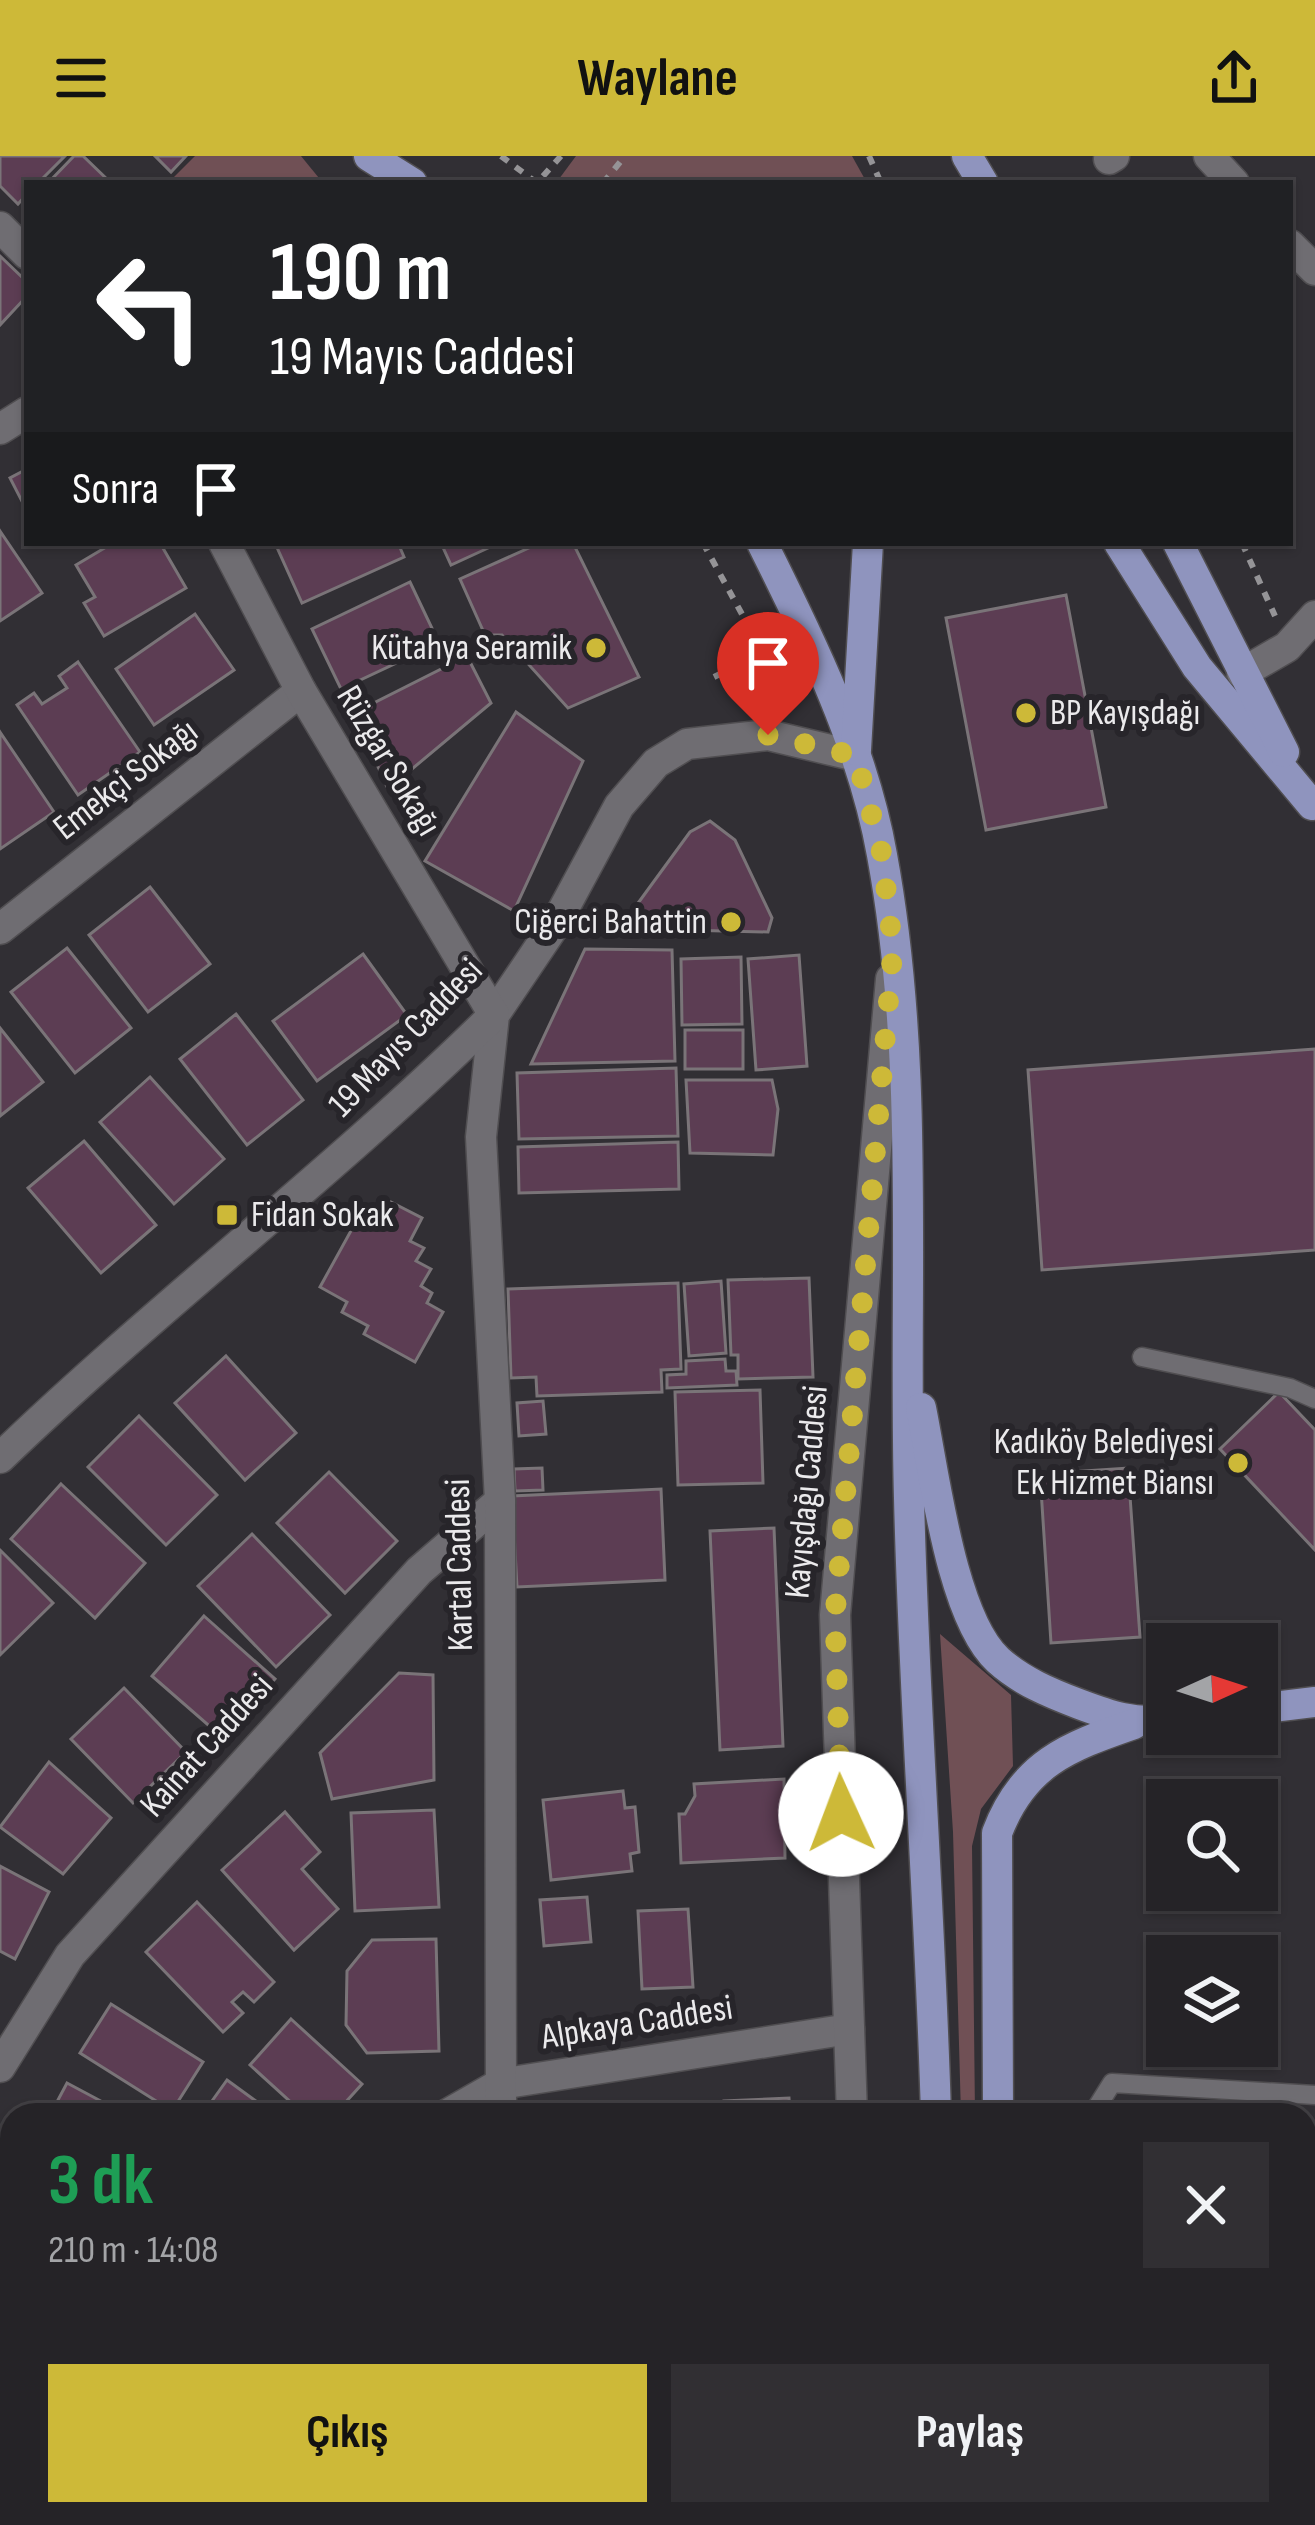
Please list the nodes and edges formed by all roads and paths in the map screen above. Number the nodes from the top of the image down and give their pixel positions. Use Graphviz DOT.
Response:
graph roads {
  1 [pos="501,156"];
  2 [pos="561,156"];
  3 [pos="625,156"];
  4 [pos="1209,156"];
  5 [pos="533,180"];
  6 [pos="540,180"];
  7 [pos="605,180"];
  8 [pos="1231,180"];
  9 [pos="0,227"];
  10 [pos="1293,247"];
  11 [pos="24,251"];
  12 [pos="1315,270"];
  13 [pos="226,546"];
  14 [pos="705,546"];
  15 [pos="763,546"];
  16 [pos="868,546"];
  17 [pos="1121,546"];
  18 [pos="1179,546"];
  19 [pos="1243,546"];
  20 [pos="1315,616"];
  21 [pos="1287,647"];
  22 [pos="1242,673"];
  23 [pos="714,677"];
  24 [pos="301,691"];
  25 [pos="856,756"];
  26 [pos="1313,808"];
  27 [pos="0,929"];
  28 [pos="893,949"];
  29 [pos="494,1015"];
  30 [pos="904,1319"];
  31 [pos="1142,1357"];
  32 [pos="1315,1399"];
  33 [pos="0,1458"];
  34 [pos="500,1502"];
  35 [pos="1315,1702"];
  36 [pos="1278,1706"];
  37 [pos="1146,1723"];
  38 [pos="1134,1724"];
  39 [pos="848,2029"];
  40 [pos="0,2067"];
  41 [pos="1315,2095"];
  42 [pos="501,2100"];
  43 [pos="851,2103"];
  44 [pos="935,2103"];
  45 [pos="998,2103"];
  46 [pos="1100,2103"];
  1 -- 5 [label="path"];
  2 -- 6 [label="path"];
  3 -- 7 [label="path"];
  4 -- 8 [label="street"];
  9 -- 11 [label="street"];
  10 -- 12 [label="street"];
  13 -- 24 [label="street, Rüzgar Sokağı"];
  14 -- 23 [label="path"];
  15 -- 25 [label="main road, Kayışdağı Caddesi"];
  16 -- 25 [label="main road"];
  17 -- 26 [label="main road"];
  18 -- 22 [label="main road"];
  19 -- 21 [label="path"];
  20 -- 21 [label="street"];
  21 -- 22 [label="street"];
  22 -- 26 [label="main road"];
  24 -- 27 [label="street, Emekçi Sokağı"];
  24 -- 29 [label="street, Rüzgar Sokağı"];
  25 -- 28 [label="main road, Kayışdağı Caddesi"];
  25 -- 29 [label="street, 19 Mayıs Caddesi"];
  28 -- 30 [label="main road, Kayışdağı Caddesi"];
  28 -- 39 [label="street, Kayışdağı Caddesi"];
  29 -- 33 [label="street, 19 Mayıs Caddesi"];
  29 -- 34 [label="street, Kartal Caddesi"];
  30 -- 38 [label="main road"];
  30 -- 44 [label="main road, Kayışdağı Caddesi"];
  31 -- 32 [label="lane"];
  34 -- 40 [label="street, Kainat Caddesi"];
  34 -- 42 [label="street, Kartal Caddesi"];
  35 -- 36 [label="main road"];
  37 -- 38 [label="main road"];
  38 -- 45 [label="main road"];
  39 -- 42 [label="street, Alpkaya Caddesi"];
  39 -- 43 [label="street, Kayışdağı Caddesi"];
  41 -- 46 [label="lane"];
}
